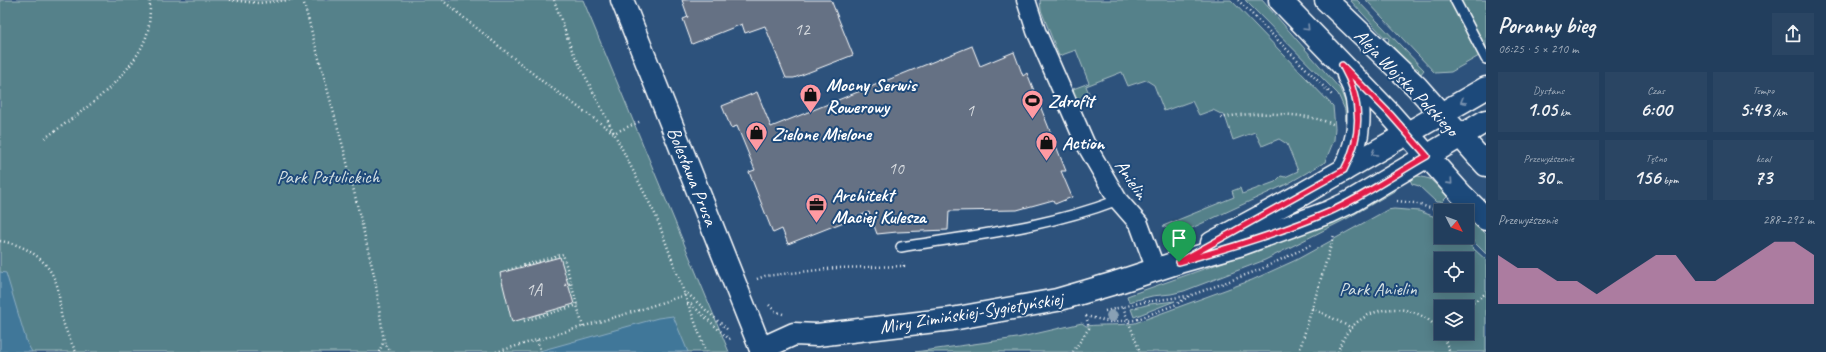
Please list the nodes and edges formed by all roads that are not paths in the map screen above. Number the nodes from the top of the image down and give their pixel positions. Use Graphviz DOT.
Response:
graph roads {
  1 [pos="622,0"];
  2 [pos="1026,0"];
  3 [pos="1280,0"];
  4 [pos="1326,0"];
  5 [pos="1455,0"];
  6 [pos="1486,60"];
  7 [pos="1342,65"];
  8 [pos="1486,88"];
  9 [pos="1439,114"];
  10 [pos="1486,121"];
  11 [pos="1407,134"];
  12 [pos="1460,137"];
  13 [pos="1427,156"];
  14 [pos="1486,165"];
  15 [pos="1344,170"];
  16 [pos="1118,200"];
  17 [pos="1486,219"];
  18 [pos="901,246"];
  19 [pos="1179,262"];
  20 [pos="1156,270"];
  21 [pos="814,344"];
  22 [pos="762,351"];
  1 -- 22 [label="street, Bolesława Prusa"];
  2 -- 16 [label="street, Anielin"];
  3 -- 7 [label="street, Aleja Wojska Polskiego, one-way"];
  4 -- 9 [label="street, Aleja Wojska Polskiego"];
  5 -- 6 [label="lane"];
  7 -- 11 [label="street, Aleja Wojska Polskiego"];
  7 -- 15 [label="street"];
  8 -- 9 [label="street, Miry Zimińskiej-Sygietyńskiej, one-way"];
  9 -- 11 [label="street, Miry Zimińskiej-Sygietyńskiej"];
  9 -- 12 [label="street, Aleja Wojska Polskiego"];
  10 -- 12 [label="street, Miry Zimińskiej-Sygietyńskiej"];
  11 -- 13 [label="street, Aleja Wojska Polskiego"];
  11 -- 15 [label="street, Miry Zimińskiej-Sygietyńskiej, one-way"];
  12 -- 13 [label="street, Miry Zimińskiej-Sygietyńskiej"];
  12 -- 14 [label="street, Aleja Wojska Polskiego"];
  13 -- 17 [label="street, Aleja Wojska Polskiego, one-way"];
  13 -- 19 [label="street, Miry Zimińskiej-Sygietyńskiej"];
  15 -- 19 [label="street, Miry Zimińskiej-Sygietyńskiej"];
  16 -- 18 [label="lane"];
  16 -- 20 [label="street, Anielin"];
  19 -- 20 [label="street, Miry Zimińskiej-Sygietyńskiej"];
  20 -- 21 [label="street, Miry Zimińskiej-Sygietyńskiej"];
  21 -- 22 [label="street, Miry Zimińskiej-Sygietyńskiej"];
}
